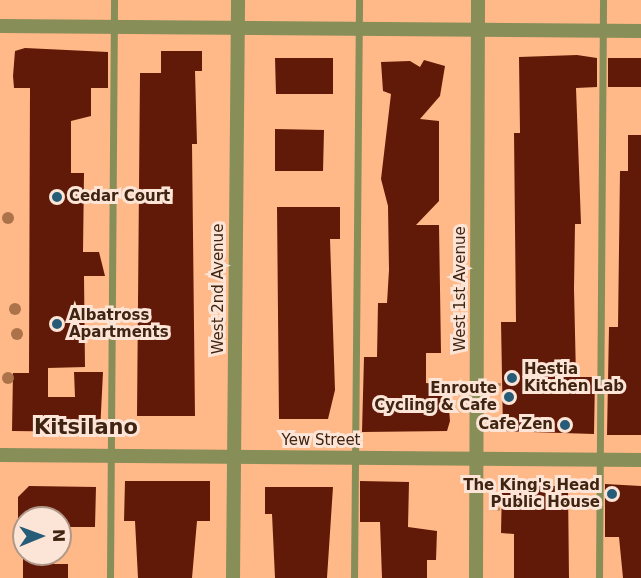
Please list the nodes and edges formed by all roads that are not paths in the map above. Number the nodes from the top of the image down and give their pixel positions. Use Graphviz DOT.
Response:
graph roads {
  1 [pos="114,0"];
  2 [pos="238,0"];
  3 [pos="358,0"];
  4 [pos="478,0"];
  5 [pos="603,0"];
  6 [pos="0,26"];
  7 [pos="114,27"];
  8 [pos="237,28"];
  9 [pos="358,29"];
  10 [pos="478,30"];
  11 [pos="603,30"];
  12 [pos="641,31"];
  13 [pos="0,455"];
  14 [pos="110,456"];
  15 [pos="234,457"];
  16 [pos="355,458"];
  17 [pos="477,458"];
  18 [pos="600,459"];
  19 [pos="641,460"];
  20 [pos="110,578"];
  21 [pos="233,578"];
  22 [pos="354,578"];
  23 [pos="476,578"];
  24 [pos="599,578"];
  1 -- 7 [label="lane"];
  2 -- 8 [label="street, West 2nd Avenue"];
  3 -- 9 [label="lane"];
  4 -- 10 [label="street, West 1st Avenue"];
  5 -- 11 [label="lane"];
  6 -- 7 [label="street"];
  7 -- 8 [label="street"];
  7 -- 14 [label="lane"];
  8 -- 9 [label="street"];
  8 -- 15 [label="street, West 2nd Avenue"];
  9 -- 10 [label="street"];
  9 -- 16 [label="lane"];
  10 -- 11 [label="street"];
  10 -- 17 [label="street, West 1st Avenue"];
  11 -- 12 [label="street"];
  11 -- 18 [label="lane"];
  13 -- 14 [label="street, Yew Street"];
  14 -- 15 [label="street, Yew Street"];
  14 -- 20 [label="lane"];
  15 -- 16 [label="street, Yew Street"];
  15 -- 21 [label="street, West 2nd Avenue"];
  16 -- 17 [label="street, Yew Street"];
  16 -- 22 [label="lane"];
  17 -- 18 [label="street, Yew Street"];
  17 -- 23 [label="street, West 1st Avenue"];
  18 -- 19 [label="street, Yew Street"];
  18 -- 24 [label="lane"];
}
